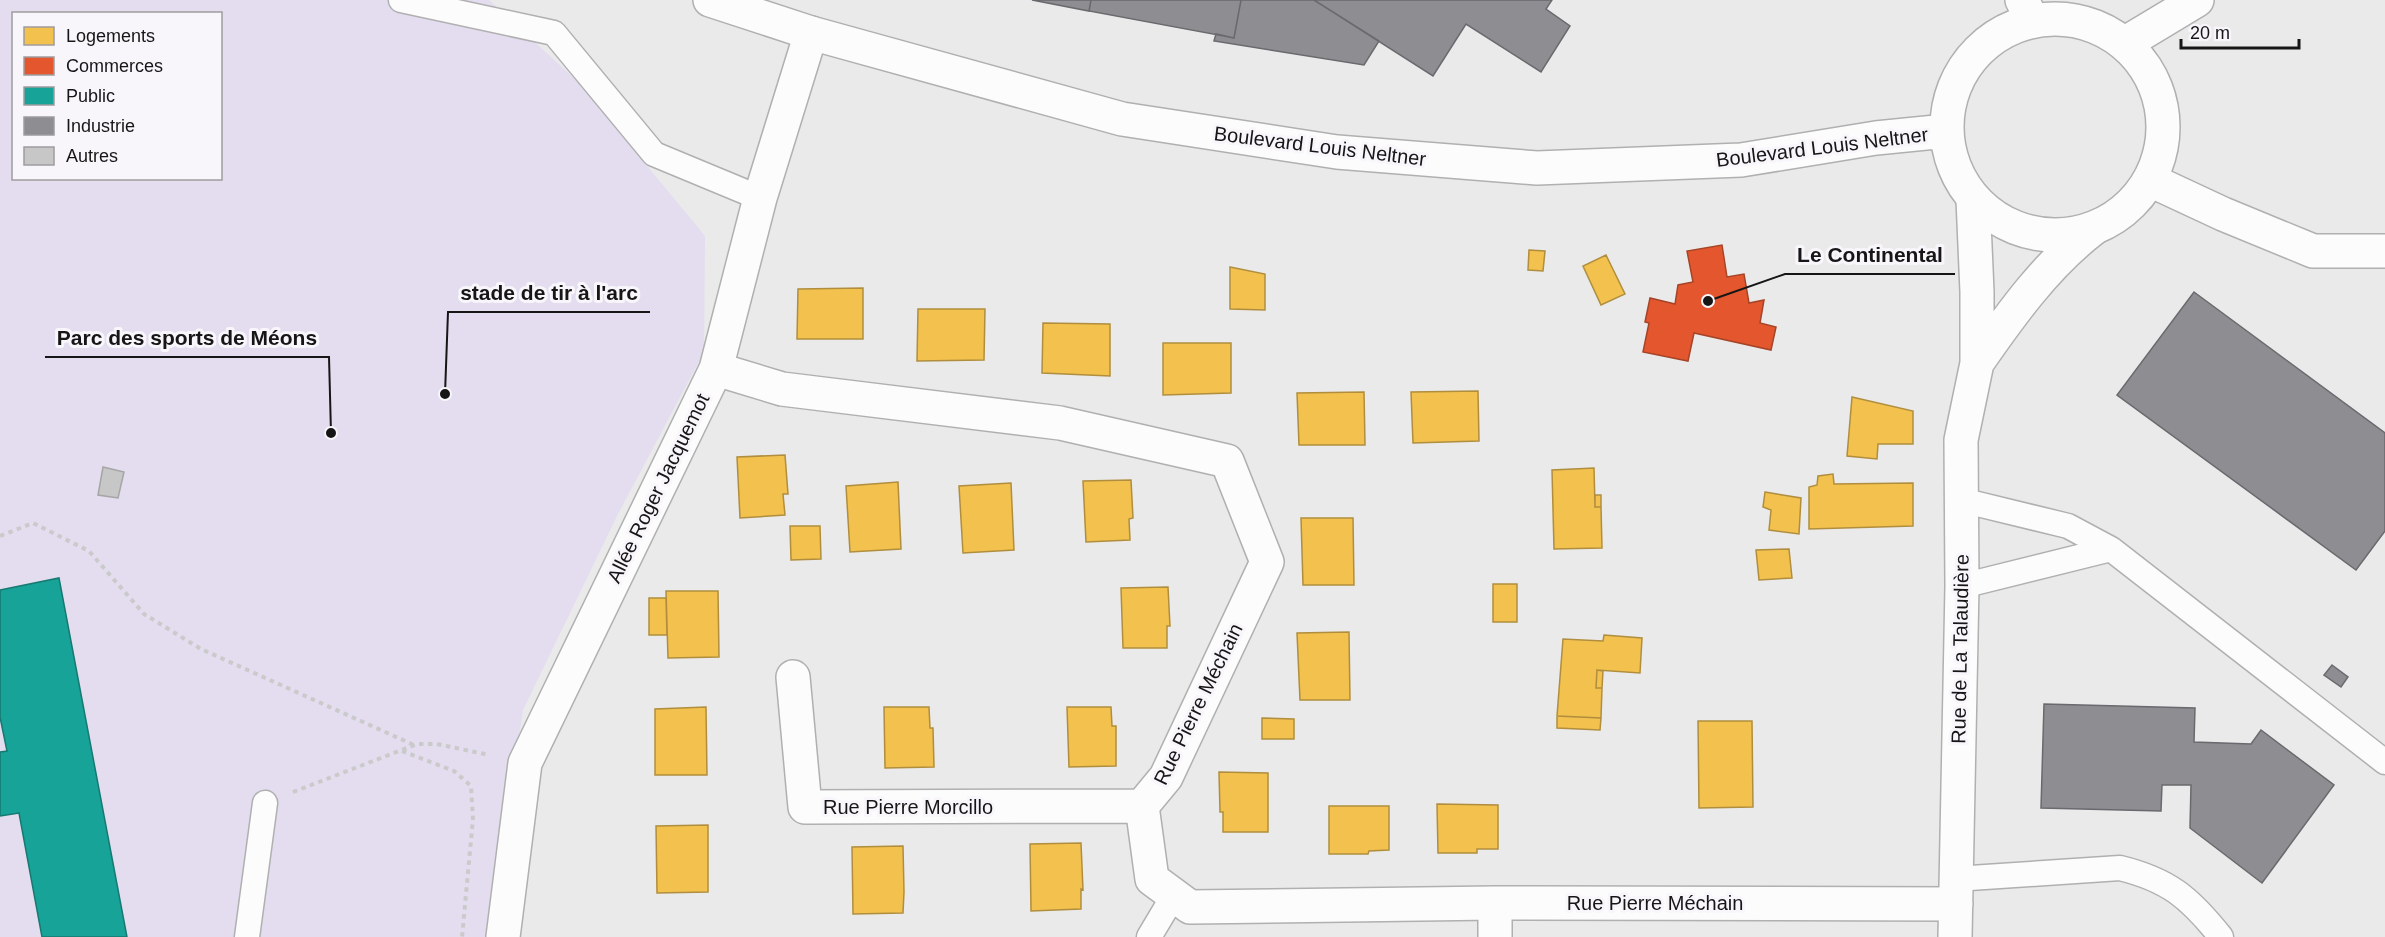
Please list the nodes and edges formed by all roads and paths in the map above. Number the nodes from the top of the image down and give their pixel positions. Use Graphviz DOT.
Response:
graph roads {
  1 [pos="401,0"];
  2 [pos="710,0"];
  3 [pos="2197,0"];
  4 [pos="2027,11"];
  5 [pos="811,33"];
  6 [pos="2124,44"];
  7 [pos="1947,131"];
  8 [pos="2150,180"];
  9 [pos="760,198"];
  10 [pos="1973,199"];
  11 [pos="2093,229"];
  12 [pos="2385,251"];
  13 [pos="1977,363"];
  14 [pos="716,369"];
  15 [pos="1961,500"];
  16 [pos="0,536"];
  17 [pos="2111,549"];
  18 [pos="1962,586"];
  19 [pos="793,677"];
  20 [pos="414,745"];
  21 [pos="402,752"];
  22 [pos="2385,762"];
  23 [pos="525,763"];
  24 [pos="265,803"];
  25 [pos="1142,806"];
  26 [pos="1955,892"];
  27 [pos="1174,895"];
  28 [pos="1495,903"];
  29 [pos="247,937"];
  30 [pos="462,937"];
  31 [pos="503,937"];
  32 [pos="1149,937"];
  33 [pos="1495,937"];
  34 [pos="1955,937"];
  35 [pos="2221,937"];
  1 -- 9 [label="lane"];
  2 -- 5 [label="street, Boulevard Louis Neltner"];
  3 -- 6 [label="street"];
  4 -- 6 [label="street"];
  4 -- 7 [label="street"];
  5 -- 7 [label="street, Boulevard Louis Neltner"];
  5 -- 9 [label="street, Allée Roger Jacquemot"];
  6 -- 8 [label="street"];
  7 -- 10 [label="street"];
  8 -- 11 [label="street"];
  8 -- 12 [label="street"];
  9 -- 14 [label="street, Allée Roger Jacquemot"];
  10 -- 11 [label="street"];
  10 -- 13 [label="street, Rue de La Talaudière"];
  11 -- 13 [label="street, Rue de La Talaudière"];
  13 -- 15 [label="street, Rue de La Talaudière"];
  14 -- 23 [label="street, Allée Roger Jacquemot"];
  14 -- 25 [label="street, Rue Pierre Méchain"];
  15 -- 17 [label="lane"];
  15 -- 18 [label="street, Rue de La Talaudière"];
  16 -- 20 [label="path"];
  17 -- 18 [label="lane"];
  17 -- 22 [label="lane"];
  18 -- 26 [label="street, Rue de La Talaudière"];
  19 -- 25 [label="street, Rue Pierre Morcillo"];
  20 -- 21 [label="path"];
  20 -- 23 [label="path"];
  21 -- 24 [label="path"];
  21 -- 30 [label="path"];
  23 -- 31 [label="street, Allée Roger Jacquemot"];
  24 -- 29 [label="lane"];
  25 -- 27 [label="street, Rue Pierre Méchain"];
  26 -- 28 [label="street, Rue Pierre Méchain"];
  26 -- 34 [label="street, Rue de La Talaudière"];
  26 -- 35 [label="lane"];
  27 -- 28 [label="street, Rue Pierre Méchain"];
  27 -- 32 [label="lane"];
  28 -- 33 [label="street"];
}
